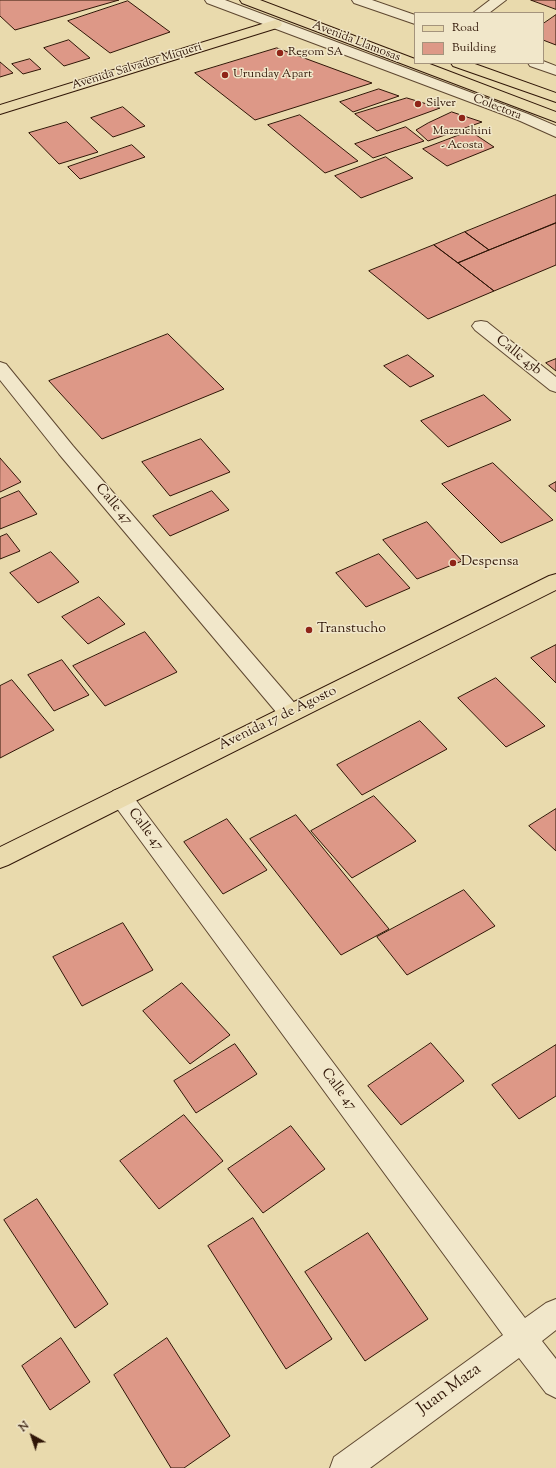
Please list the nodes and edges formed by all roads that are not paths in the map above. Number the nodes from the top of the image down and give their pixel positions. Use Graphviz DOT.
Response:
graph roads {
  1 [pos="212,0"];
  2 [pos="247,0"];
  3 [pos="284,0"];
  4 [pos="359,0"];
  5 [pos="499,0"];
  6 [pos="481,12"];
  7 [pos="414,20"];
  8 [pos="274,24"];
  9 [pos="332,25"];
  10 [pos="414,59"];
  11 [pos="427,64"];
  12 [pos="461,64"];
  13 [pos="537,64"];
  14 [pos="556,71"];
  15 [pos="434,84"];
  16 [pos="556,98"];
  17 [pos="0,110"];
  18 [pos="556,117"];
  19 [pos="556,132"];
  20 [pos="480,326"];
  21 [pos="0,368"];
  22 [pos="556,386"];
  23 [pos="556,581"];
  24 [pos="290,714"];
  25 [pos="121,797"];
  26 [pos="0,858"];
  27 [pos="556,1313"];
  28 [pos="522,1337"];
  29 [pos="556,1383"];
  30 [pos="345,1468"];
  1 -- 8 [label="street, Colectora"];
  2 -- 9 [label="main road, Avenida Llamosas"];
  3 -- 9 [label="main road, Avenida Llamosas"];
  4 -- 7 [label="street"];
  5 -- 6 [label="street"];
  8 -- 15 [label="street, Colectora"];
  8 -- 17 [label="main road, Avenida Salvador Miqueri"];
  9 -- 10 [label="main road, Avenida Llamosas"];
  9 -- 15 [label="main road"];
  11 -- 18 [label="main road, Avenida Llamosas"];
  12 -- 16 [label="main road"];
  13 -- 14 [label="street"];
  15 -- 19 [label="street, Colectora"];
  20 -- 22 [label="street, Calle 45b"];
  21 -- 24 [label="street, Calle 47"];
  23 -- 24 [label="main road, Avenida 17 de Agosto"];
  24 -- 25 [label="main road, Avenida 17 de Agosto"];
  25 -- 26 [label="main road, Avenida 17 de Agosto"];
  25 -- 28 [label="street, Calle 47"];
  27 -- 28 [label="street, Juan Maza"];
  28 -- 29 [label="street, Calle 47"];
  28 -- 30 [label="street, Juan Maza"];
}
